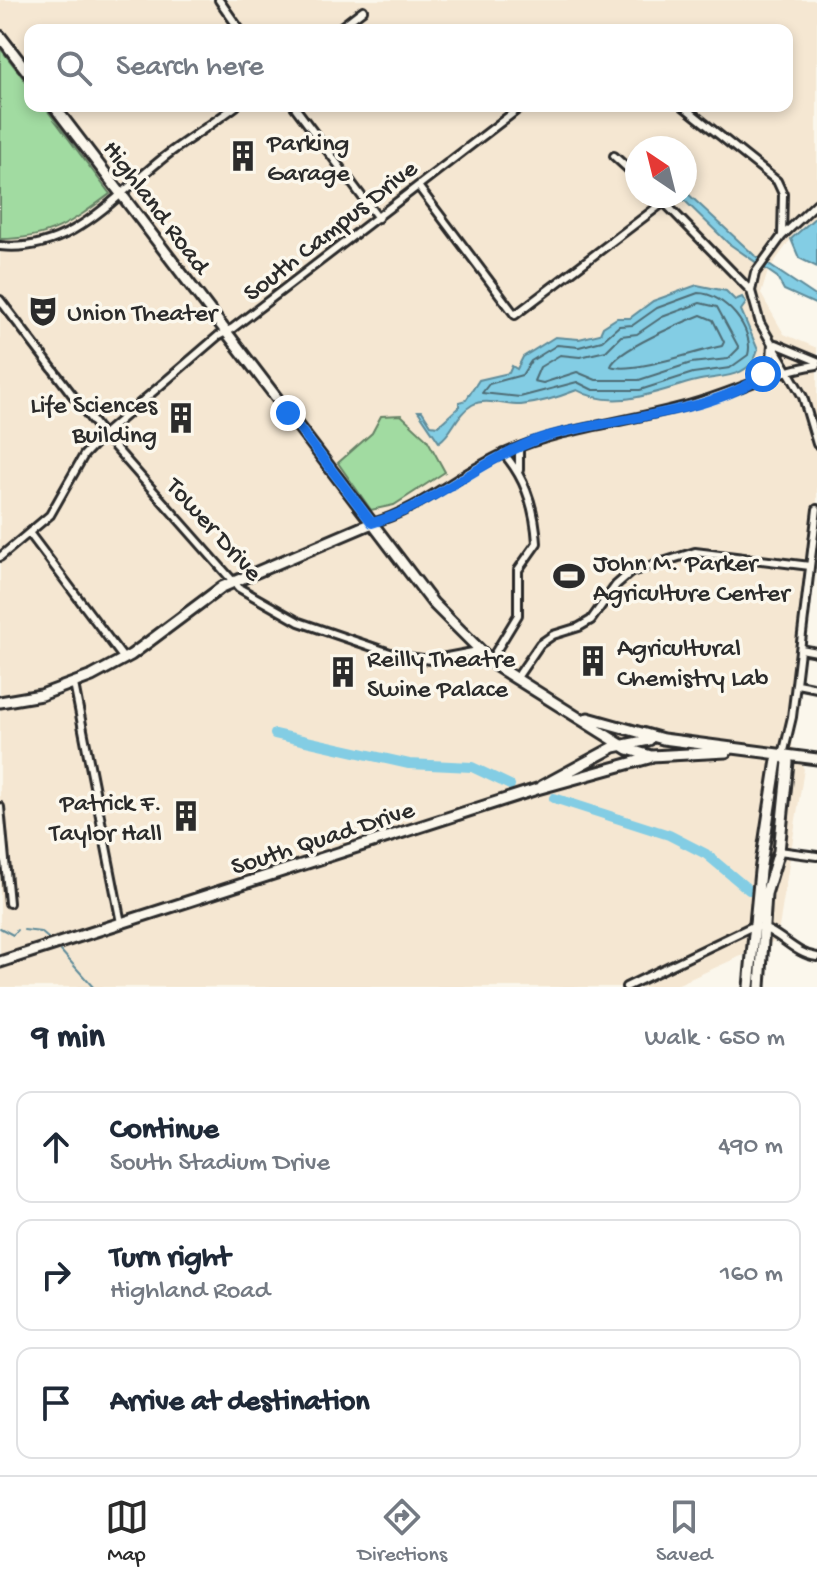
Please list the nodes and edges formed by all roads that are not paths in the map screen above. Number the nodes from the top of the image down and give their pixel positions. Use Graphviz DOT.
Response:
graph roads {
  1 [pos="219,0"];
  2 [pos="363,10"];
  3 [pos="236,24"];
  4 [pos="345,24"];
  5 [pos="0,36"];
  6 [pos="24,67"];
  7 [pos="59,112"];
  8 [pos="227,112"];
  9 [pos="298,112"];
  10 [pos="514,112"];
  11 [pos="691,112"];
  12 [pos="614,156"];
  13 [pos="625,166"];
  14 [pos="418,186"];
  15 [pos="122,195"];
  16 [pos="817,203"];
  17 [pos="656,208"];
  18 [pos="670,208"];
  19 [pos="378,218"];
  20 [pos="782,236"];
  21 [pos="0,246"];
  22 [pos="751,291"];
  23 [pos="0,300"];
  24 [pos="226,332"];
  25 [pos="771,340"];
  26 [pos="817,363"];
  27 [pos="790,371"];
  28 [pos="757,380"];
  29 [pos="104,434"];
  30 [pos="817,444"];
  31 [pos="519,447"];
  32 [pos="503,453"];
  33 [pos="519,470"];
  34 [pos="817,509"];
  35 [pos="816,520"];
  36 [pos="372,523"];
  37 [pos="30,534"];
  38 [pos="0,557"];
  39 [pos="810,566"];
  40 [pos="233,582"];
  41 [pos="801,649"];
  42 [pos="478,651"];
  43 [pos="817,652"];
  44 [pos="124,659"];
  45 [pos="490,661"];
  46 [pos="516,679"];
  47 [pos="74,684"];
  48 [pos="797,684"];
  49 [pos="817,688"];
  50 [pos="0,702"];
  51 [pos="581,717"];
  52 [pos="656,738"];
  53 [pos="620,745"];
  54 [pos="731,748"];
  55 [pos="783,755"];
  56 [pos="657,756"];
  57 [pos="817,759"];
  58 [pos="537,789"];
  59 [pos="0,807"];
  60 [pos="779,851"];
  61 [pos="817,856"];
  62 [pos="9,903"];
  63 [pos="121,923"];
  64 [pos="758,927"];
  65 [pos="817,957"];
  66 [pos="0,962"];
  67 [pos="626,987"];
  68 [pos="749,987"];
  69 [pos="760,987"];
  1 -- 3 [label="street"];
  2 -- 4 [label="street"];
  5 -- 6 [label="street"];
  7 -- 15 [label="street, Highland Road"];
  8 -- 15 [label="street"];
  9 -- 19 [label="street"];
  10 -- 14 [label="street, South Campus Drive"];
  11 -- 20 [label="street"];
  12 -- 13 [label="street"];
  14 -- 17 [label="street"];
  14 -- 19 [label="street, South Campus Drive"];
  15 -- 21 [label="street"];
  15 -- 24 [label="street, Highland Road"];
  16 -- 20 [label="street"];
  18 -- 22 [label="street"];
  19 -- 24 [label="street, South Campus Drive"];
  20 -- 22 [label="street"];
  22 -- 25 [label="street"];
  23 -- 29 [label="street, Tower Drive"];
  24 -- 29 [label="street, South Campus Drive"];
  24 -- 36 [label="street, Highland Road"];
  25 -- 26 [label="street"];
  25 -- 27 [label="street"];
  25 -- 28 [label="street"];
  26 -- 27 [label="street"];
  27 -- 28 [label="street"];
  27 -- 30 [label="street"];
  28 -- 31 [label="street"];
  29 -- 37 [label="street, South Campus Drive"];
  29 -- 40 [label="street, Tower Drive"];
  31 -- 32 [label="street"];
  31 -- 33 [label="street"];
  32 -- 33 [label="street"];
  32 -- 36 [label="street"];
  33 -- 45 [label="street"];
  34 -- 35 [label="street"];
  35 -- 39 [label="street"];
  36 -- 40 [label="street"];
  36 -- 42 [label="street, Highland Road"];
  37 -- 38 [label="street, South Campus Drive"];
  37 -- 44 [label="street"];
  39 -- 41 [label="street"];
  39 -- 46 [label="street"];
  40 -- 42 [label="street, Tower Drive"];
  40 -- 44 [label="street"];
  41 -- 43 [label="street"];
  41 -- 48 [label="street"];
  42 -- 45 [label="street, Highland Road"];
  44 -- 47 [label="street"];
  45 -- 46 [label="street, Highland Road"];
  46 -- 51 [label="street, Highland Road"];
  47 -- 50 [label="street"];
  47 -- 63 [label="street"];
  48 -- 49 [label="street"];
  48 -- 55 [label="street"];
  51 -- 52 [label="street, Highland Road"];
  51 -- 53 [label="street, Highland Road"];
  52 -- 53 [label="street, South Quad Drive"];
  52 -- 54 [label="street, Highland Road"];
  53 -- 56 [label="street, Highland Road"];
  53 -- 58 [label="street, South Quad Drive"];
  54 -- 55 [label="street, Highland Road"];
  54 -- 56 [label="street, Highland Road"];
  55 -- 57 [label="street, Highland Road"];
  55 -- 60 [label="street"];
  55 -- 64 [label="street"];
  56 -- 58 [label="street, South Quad Drive"];
  58 -- 63 [label="street, South Quad Drive"];
  59 -- 62 [label="street"];
  60 -- 61 [label="street"];
  60 -- 64 [label="street"];
  63 -- 66 [label="street, South Quad Drive"];
  64 -- 65 [label="street"];
  64 -- 67 [label="street"];
  64 -- 68 [label="street"];
  64 -- 69 [label="street"];
}
